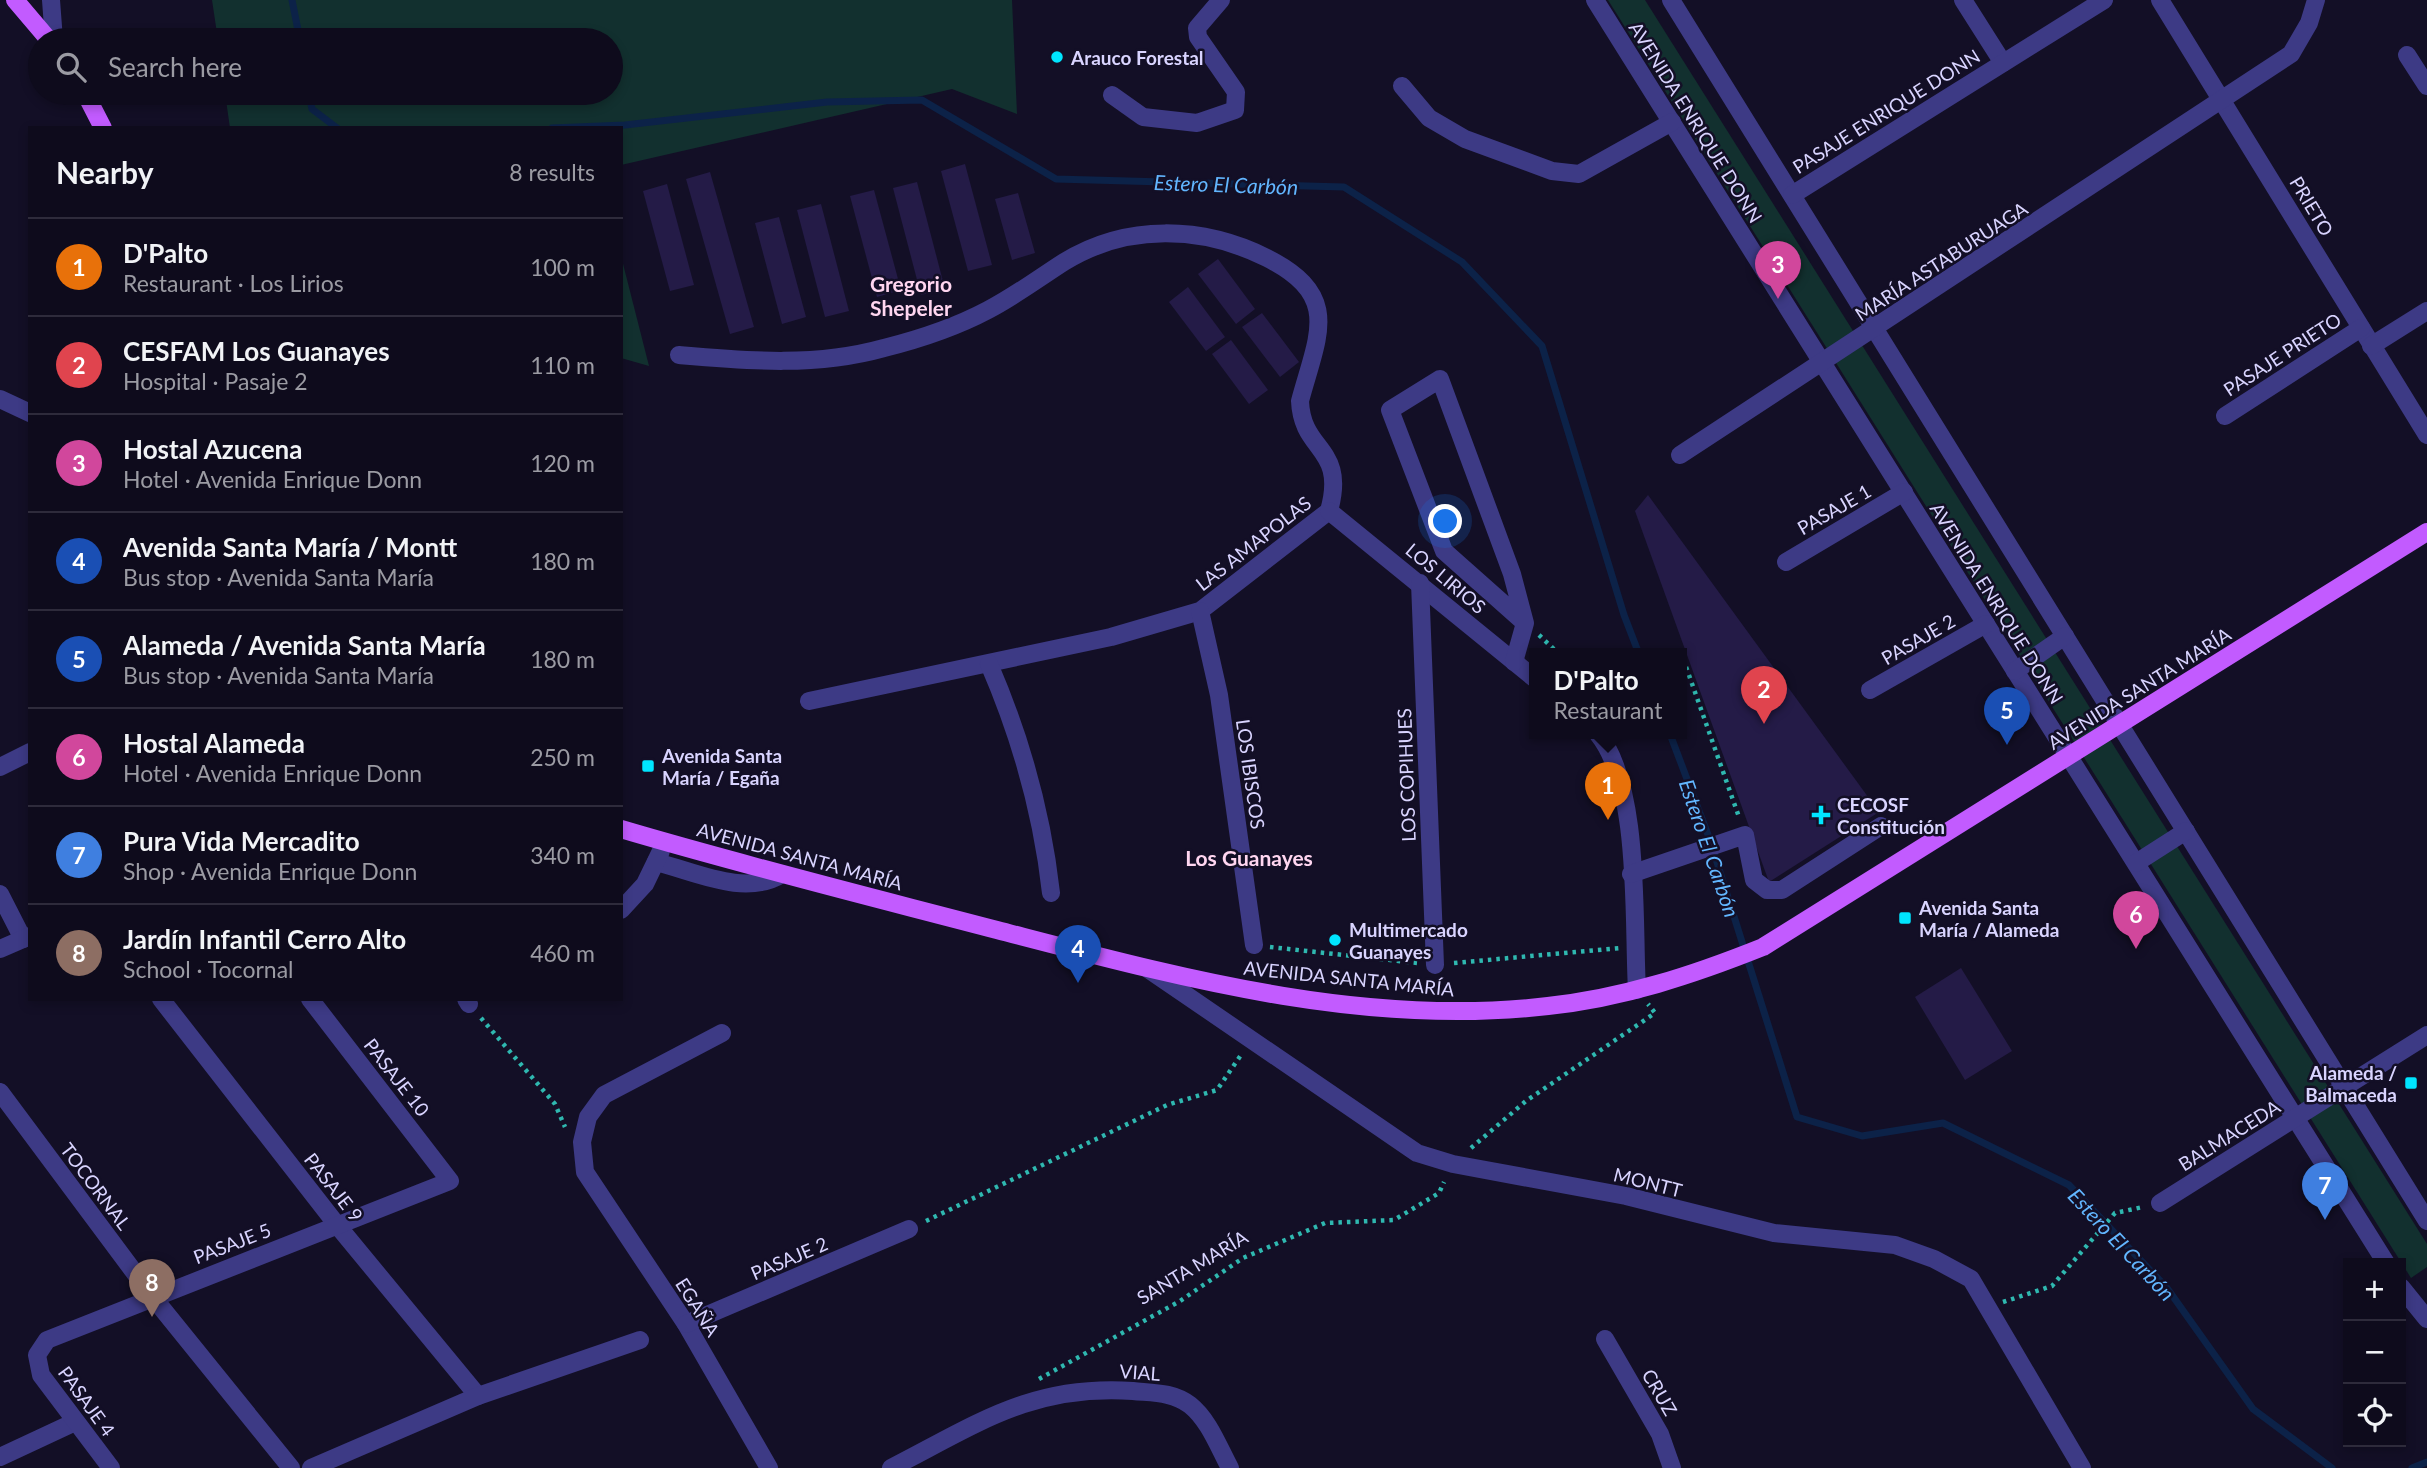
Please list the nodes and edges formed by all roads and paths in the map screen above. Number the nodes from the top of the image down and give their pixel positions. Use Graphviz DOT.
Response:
graph roads {
  1 [pos="15,0"];
  2 [pos="51,0"];
  3 [pos="1221,0"];
  4 [pos="1595,0"];
  5 [pos="1671,0"];
  6 [pos="1962,0"];
  7 [pos="2104,0"];
  8 [pos="2160,0"];
  9 [pos="2316,0"];
  10 [pos="40,28"];
  11 [pos="51,28"];
  12 [pos="2407,55"];
  13 [pos="2003,63"];
  14 [pos="1402,86"];
  15 [pos="2427,86"];
  16 [pos="1112,95"];
  17 [pos="2224,101"];
  18 [pos="91,105"];
  19 [pos="1672,122"];
  20 [pos="102,126"];
  21 [pos="1792,195"];
  22 [pos="2427,311"];
  23 [pos="2361,328"];
  24 [pos="1875,329"];
  25 [pos="2371,346"];
  26 [pos="680,355"];
  27 [pos="1822,362"];
  28 [pos="0,399"];
  29 [pos="28,412"];
  30 [pos="2225,416"];
  31 [pos="2427,435"];
  32 [pos="1680,456"];
  33 [pos="1904,492"];
  34 [pos="1329,511"];
  35 [pos="2427,532"];
  36 [pos="1786,562"];
  37 [pos="1420,583"];
  38 [pos="1200,611"];
  39 [pos="1525,623"];
  40 [pos="1986,624"];
  41 [pos="2065,636"];
  42 [pos="1514,662"];
  43 [pos="989,664"];
  44 [pos="1687,670"];
  45 [pos="2015,671"];
  46 [pos="1529,673"];
  47 [pos="1870,690"];
  48 [pos="809,701"];
  49 [pos="2119,724"];
  50 [pos="1601,739"];
  51 [pos="28,753"];
  52 [pos="2068,756"];
  53 [pos="0,767"];
  54 [pos="1881,826"];
  55 [pos="623,830"];
  56 [pos="2186,831"];
  57 [pos="1745,835"];
  58 [pos="663,841"];
  59 [pos="656,862"];
  60 [pos="2136,863"];
  61 [pos="782,874"];
  62 [pos="1631,874"];
  63 [pos="1051,893"];
  64 [pos="0,894"];
  65 [pos="623,907"];
  66 [pos="27,937"];
  67 [pos="1254,945"];
  68 [pos="0,949"];
  69 [pos="1435,965"];
  70 [pos="1147,968"];
  71 [pos="1637,990"];
  72 [pos="163,1001"];
  73 [pos="312,1001"];
  74 [pos="468,1002"];
  75 [pos="722,1033"];
  76 [pos="2427,1035"];
  77 [pos="1252,1039"];
  78 [pos="2344,1087"];
  79 [pos="0,1092"];
  80 [pos="2295,1118"];
  81 [pos="570,1138"];
  82 [pos="1453,1164"];
  83 [pos="450,1181"];
  84 [pos="2160,1203"];
  85 [pos="2427,1221"];
  86 [pos="337,1225"];
  87 [pos="909,1229"];
  88 [pos="2383,1258"];
  89 [pos="2406,1293"];
  90 [pos="152,1296"];
  91 [pos="1989,1307"];
  92 [pos="2427,1318"];
  93 [pos="686,1324"];
  94 [pos="1605,1339"];
  95 [pos="640,1340"];
  96 [pos="37,1355"];
  97 [pos="478,1396"];
  98 [pos="1012,1406"];
  99 [pos="75,1422"];
  100 [pos="0,1457"];
  101 [pos="111,1468"];
  102 [pos="291,1468"];
  103 [pos="311,1468"];
  104 [pos="769,1468"];
  105 [pos="891,1468"];
  106 [pos="1230,1468"];
  107 [pos="1672,1468"];
  108 [pos="2082,1468"];
  1 -- 10 [label="main road"];
  2 -- 11 [label="street"];
  3 -- 16 [label="street"];
  4 -- 19 [label="street, AVENIDA ENRIQUE DONN"];
  5 -- 21 [label="street, AVENIDA ENRIQUE DONN"];
  6 -- 13 [label="street, PASAJE ENRIQUE DONN"];
  7 -- 13 [label="street, PASAJE ENRIQUE DONN"];
  8 -- 17 [label="street, PRIETO"];
  9 -- 17 [label="street, MARÍA ASTABURUAGA"];
  12 -- 15 [label="street"];
  13 -- 21 [label="street, PASAJE ENRIQUE DONN"];
  14 -- 19 [label="street"];
  17 -- 23 [label="street, PRIETO"];
  17 -- 24 [label="street, MARÍA ASTABURUAGA"];
  18 -- 20 [label="main road"];
  19 -- 27 [label="street, AVENIDA ENRIQUE DONN"];
  21 -- 24 [label="street, AVENIDA ENRIQUE DONN"];
  22 -- 25 [label="street"];
  23 -- 25 [label="street, PRIETO"];
  23 -- 30 [label="street, PASAJE PRIETO"];
  24 -- 27 [label="street, MARÍA ASTABURUAGA"];
  24 -- 41 [label="street, AVENIDA ENRIQUE DONN"];
  25 -- 31 [label="street, PRIETO"];
  26 -- 34 [label="street, LAS AMAPOLAS"];
  27 -- 32 [label="street, MARÍA ASTABURUAGA"];
  27 -- 33 [label="street, AVENIDA ENRIQUE DONN"];
  28 -- 29 [label="street"];
  33 -- 36 [label="street, PASAJE 1"];
  33 -- 40 [label="street, AVENIDA ENRIQUE DONN"];
  34 -- 37 [label="street, LOS LIRIOS"];
  34 -- 38 [label="street, LAS AMAPOLAS"];
  35 -- 49 [label="main road, AVENIDA SANTA MARÍA"];
  37 -- 42 [label="street, LOS LIRIOS"];
  37 -- 69 [label="street, LOS COPIHUES"];
  38 -- 43 [label="street, LAS AMAPOLAS"];
  38 -- 67 [label="street, LOS IBISCOS"];
  39 -- 39 [label="street"];
  39 -- 42 [label="street"];
  40 -- 45 [label="street, AVENIDA ENRIQUE DONN"];
  40 -- 47 [label="street, PASAJE 2"];
  41 -- 45 [label="street"];
  41 -- 49 [label="street, AVENIDA ENRIQUE DONN"];
  42 -- 46 [label="street, LOS LIRIOS"];
  43 -- 48 [label="street, LAS AMAPOLAS"];
  43 -- 63 [label="street"];
  44 -- 57 [label="path"];
  45 -- 52 [label="street, AVENIDA ENRIQUE DONN"];
  49 -- 52 [label="main road, AVENIDA SANTA MARÍA"];
  49 -- 56 [label="street, AVENIDA ENRIQUE DONN"];
  50 -- 62 [label="street"];
  51 -- 53 [label="street"];
  52 -- 60 [label="street, AVENIDA ENRIQUE DONN"];
  52 -- 71 [label="main road, AVENIDA SANTA MARÍA"];
  54 -- 57 [label="street"];
  55 -- 58 [label="main road, AVENIDA SANTA MARÍA"];
  56 -- 60 [label="street"];
  56 -- 78 [label="street, AVENIDA ENRIQUE DONN"];
  57 -- 62 [label="street"];
  58 -- 59 [label="street"];
  58 -- 61 [label="main road, AVENIDA SANTA MARÍA"];
  59 -- 61 [label="street"];
  59 -- 65 [label="street"];
  60 -- 80 [label="street, AVENIDA ENRIQUE DONN"];
  61 -- 70 [label="main road, AVENIDA SANTA MARÍA"];
  62 -- 71 [label="street"];
  64 -- 66 [label="street"];
  66 -- 68 [label="street"];
  70 -- 71 [label="main road, AVENIDA SANTA MARÍA"];
  70 -- 77 [label="street, MONTT"];
  71 -- 82 [label="path, SANTA MARÍA"];
  72 -- 86 [label="street, PASAJE 9"];
  73 -- 83 [label="street, PASAJE 10"];
  74 -- 81 [label="path"];
  75 -- 93 [label="street, EGAÑA"];
  76 -- 78 [label="street, BALMACEDA"];
  77 -- 82 [label="street, MONTT"];
  77 -- 87 [label="path"];
  78 -- 80 [label="street, BALMACEDA"];
  78 -- 85 [label="street, AVENIDA ENRIQUE DONN"];
  79 -- 90 [label="street, TOCORNAL"];
  80 -- 84 [label="street, BALMACEDA"];
  80 -- 88 [label="street, AVENIDA ENRIQUE DONN"];
  82 -- 91 [label="street, MONTT"];
  82 -- 98 [label="path, SANTA MARÍA"];
  83 -- 86 [label="street, PASAJE 5"];
  84 -- 91 [label="path"];
  86 -- 90 [label="street, PASAJE 5"];
  86 -- 97 [label="street, PASAJE 9"];
  87 -- 93 [label="street, PASAJE 2"];
  89 -- 92 [label="street"];
  90 -- 96 [label="street, PASAJE 5"];
  90 -- 102 [label="street, TOCORNAL"];
  91 -- 108 [label="street, MONTT"];
  93 -- 104 [label="street, EGAÑA"];
  94 -- 107 [label="street, CRUZ"];
  95 -- 97 [label="street"];
  96 -- 99 [label="street, PASAJE 4"];
  97 -- 103 [label="street"];
  98 -- 105 [label="street"];
  98 -- 106 [label="street, VIAL"];
  99 -- 100 [label="street"];
  99 -- 101 [label="street, PASAJE 4"];
}
